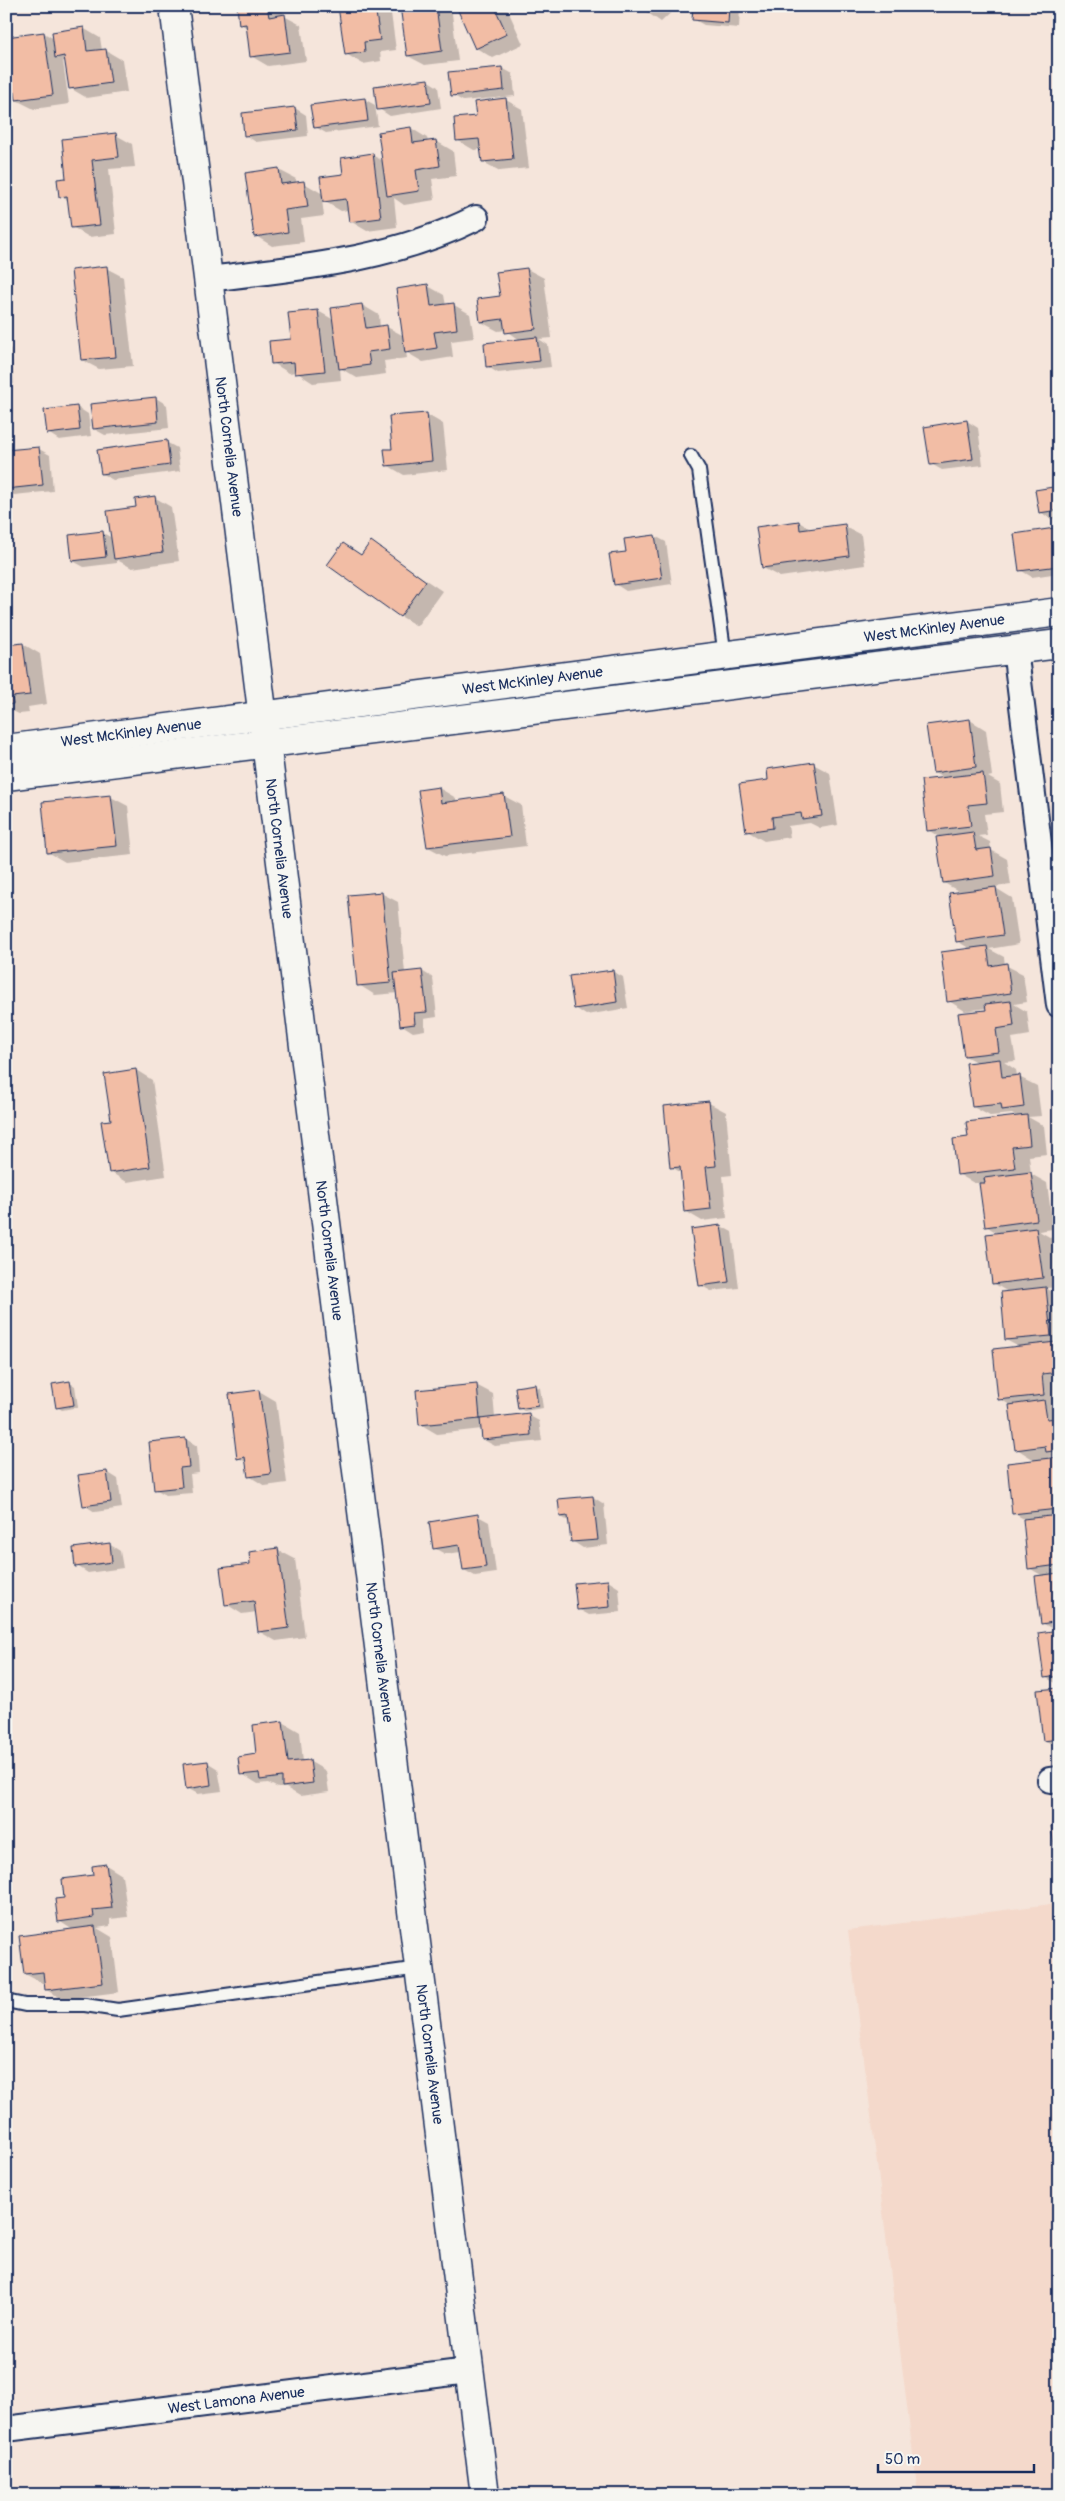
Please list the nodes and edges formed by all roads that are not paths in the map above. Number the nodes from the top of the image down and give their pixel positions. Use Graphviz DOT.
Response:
graph roads {
  1 [pos="174,6"];
  2 [pos="476,218"];
  3 [pos="208,279"];
  4 [pos="691,456"];
  5 [pos="1059,612"];
  6 [pos="1059,644"];
  7 [pos="1014,649"];
  8 [pos="725,656"];
  9 [pos="264,729"];
  10 [pos="6,748"];
  11 [pos="6,776"];
  12 [pos="1059,1005"];
  13 [pos="419,1968"];
  14 [pos="6,2001"];
  15 [pos="468,2371"];
  16 [pos="6,2430"];
  17 [pos="485,2495"];
  1 -- 3 [label="street, North Cornelia Avenue"];
  2 -- 3 [label="street"];
  3 -- 9 [label="street, North Cornelia Avenue"];
  4 -- 8 [label="lane"];
  5 -- 8 [label="street, West McKinley Avenue"];
  6 -- 7 [label="street, West McKinley Avenue"];
  7 -- 9 [label="street, West McKinley Avenue"];
  7 -- 12 [label="street"];
  8 -- 9 [label="street, West McKinley Avenue"];
  9 -- 10 [label="street, West McKinley Avenue"];
  9 -- 11 [label="street, West McKinley Avenue"];
  9 -- 13 [label="street, North Cornelia Avenue"];
  13 -- 14 [label="lane"];
  13 -- 15 [label="street, North Cornelia Avenue"];
  15 -- 16 [label="street, West Lamona Avenue"];
  15 -- 17 [label="street, North Cornelia Avenue"];
}
